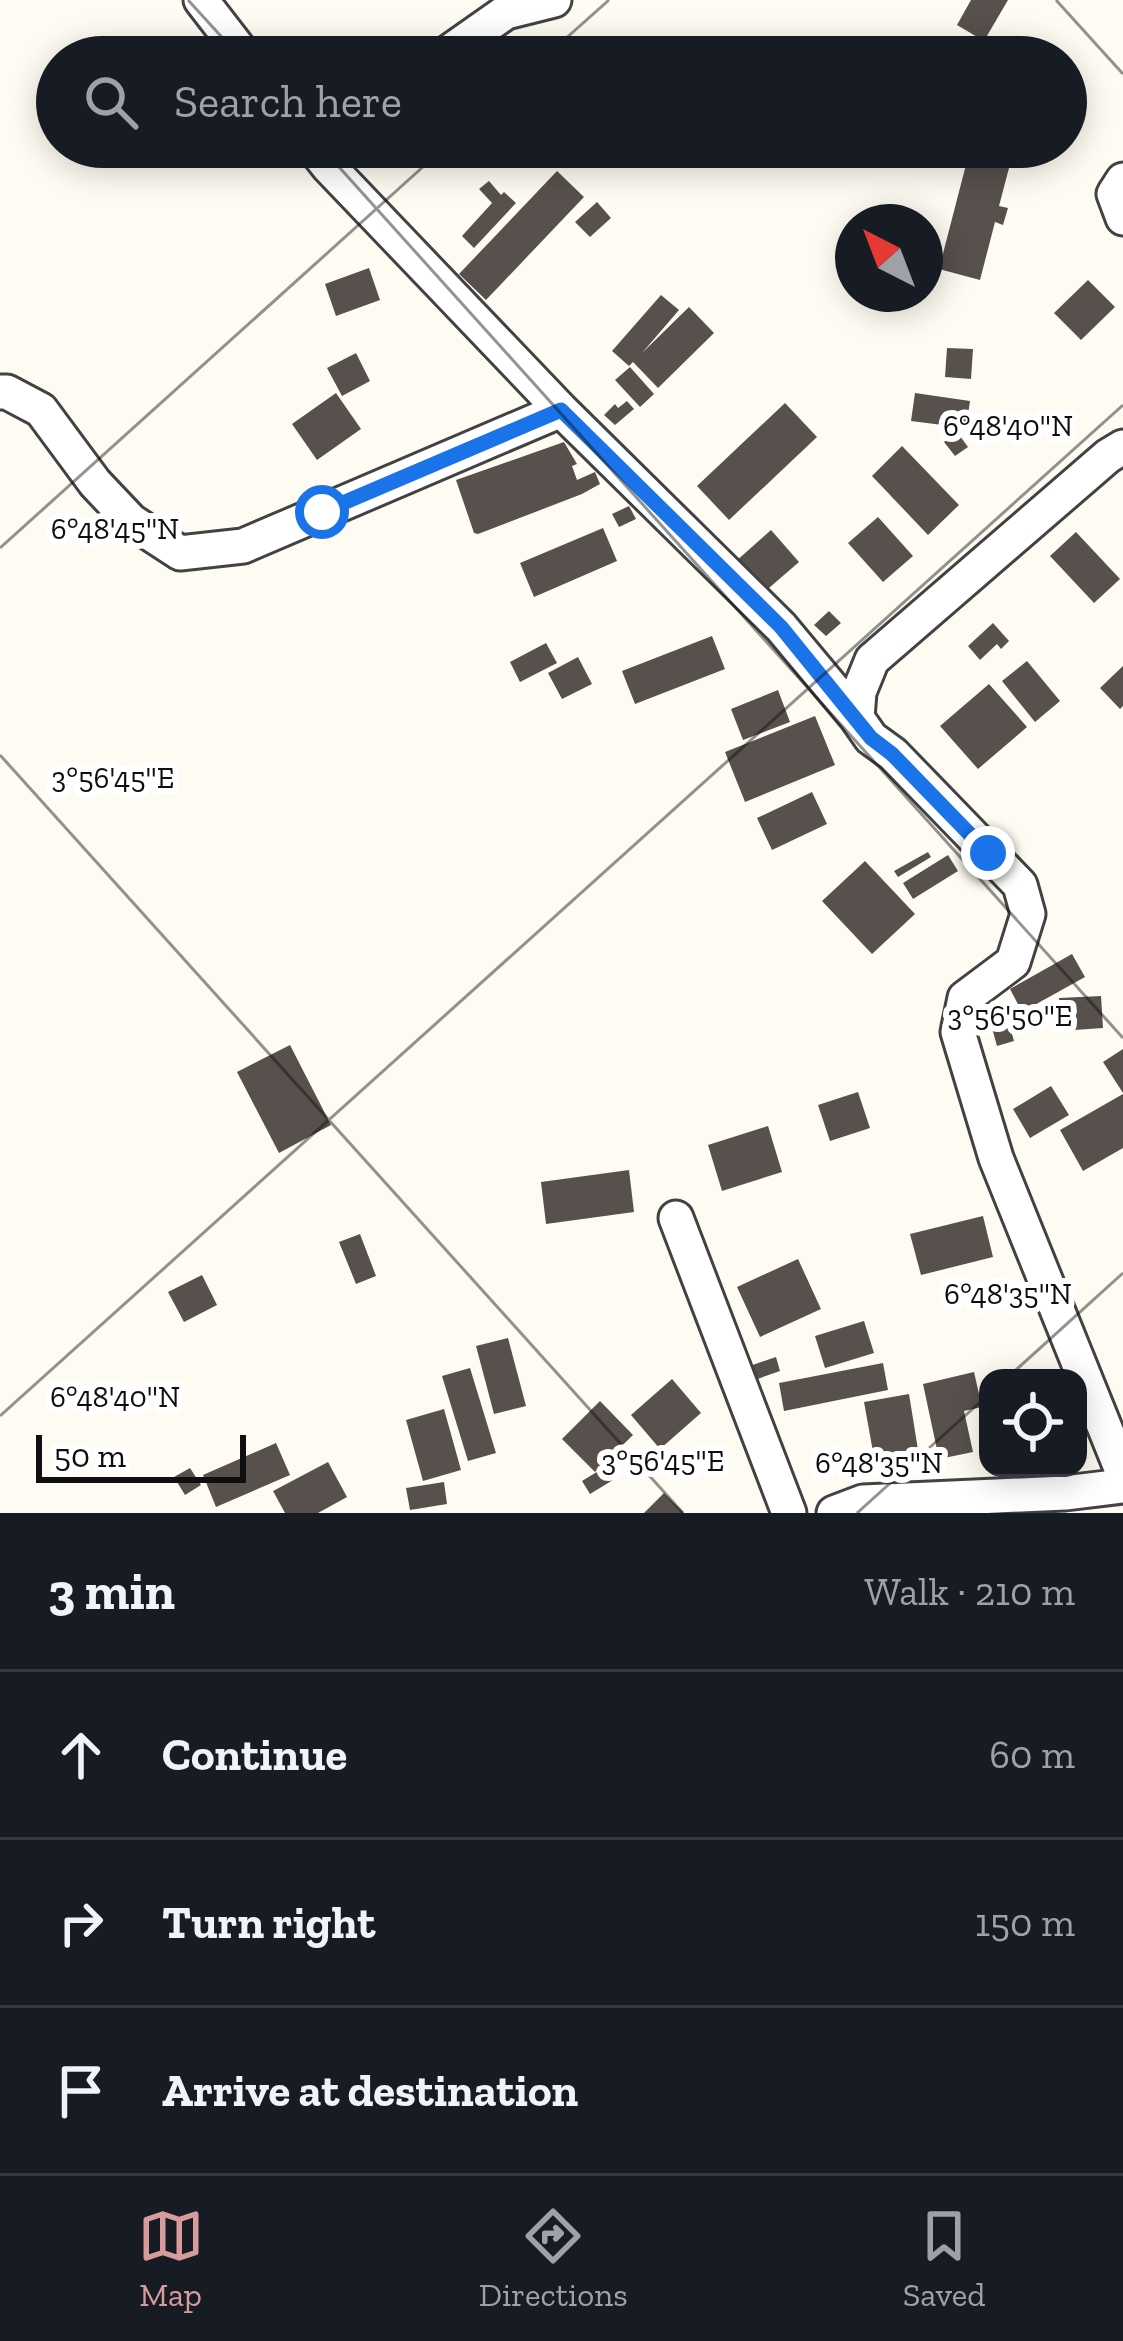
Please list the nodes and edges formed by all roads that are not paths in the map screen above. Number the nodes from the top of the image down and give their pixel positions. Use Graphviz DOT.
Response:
graph roads {
  1 [pos="202,0"];
  2 [pos="554,0"];
  3 [pos="229,36"];
  4 [pos="472,36"];
  5 [pos="342,168"];
  6 [pos="1123,180"];
  7 [pos="1123,218"];
  8 [pos="0,392"];
  9 [pos="561,410"];
  10 [pos="1123,447"];
  11 [pos="856,718"];
  12 [pos="676,1218"];
  13 [pos="1123,1473"];
  14 [pos="1123,1486"];
  15 [pos="854,1509"];
  16 [pos="788,1513"];
  1 -- 3 [label="street"];
  2 -- 4 [label="street"];
  5 -- 9 [label="street"];
  6 -- 7 [label="street"];
  8 -- 9 [label="street"];
  9 -- 11 [label="street"];
  10 -- 11 [label="street"];
  11 -- 13 [label="street"];
  12 -- 16 [label="street"];
  14 -- 15 [label="street"];
}
